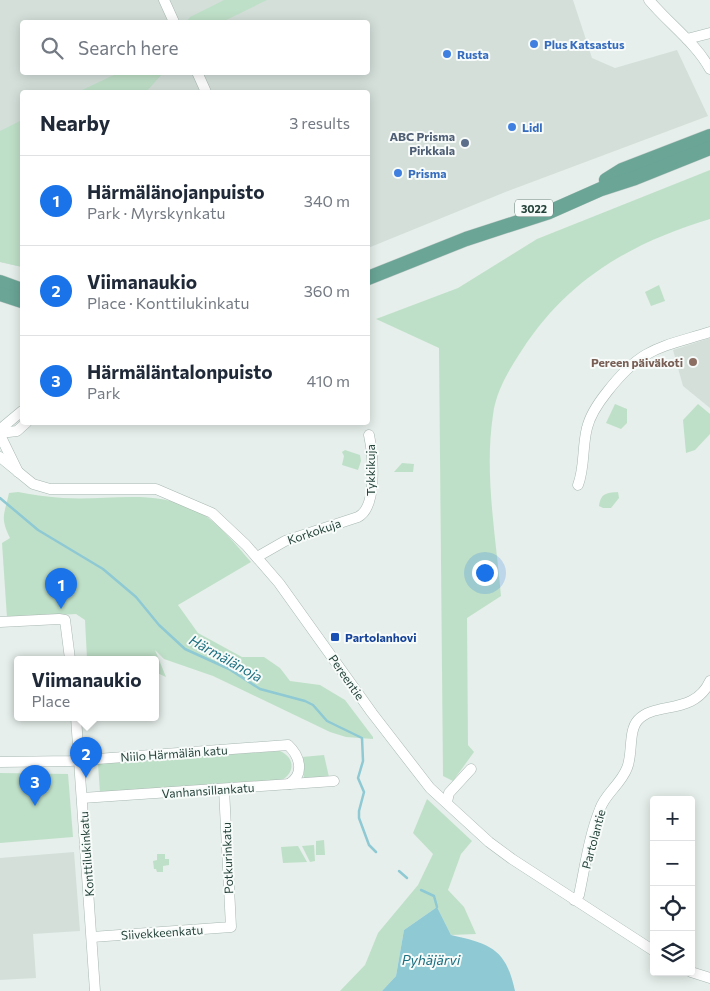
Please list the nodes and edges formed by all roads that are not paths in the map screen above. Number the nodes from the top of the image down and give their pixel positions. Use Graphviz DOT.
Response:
graph roads {
  1 [pos="164,0"];
  2 [pos="649,0"];
  3 [pos="173,20"];
  4 [pos="710,33"];
  5 [pos="687,40"];
  6 [pos="710,68"];
  7 [pos="198,75"];
  8 [pos="205,90"];
  9 [pos="710,136"];
  10 [pos="710,148"];
  11 [pos="603,184"];
  12 [pos="370,277"];
  13 [pos="0,282"];
  14 [pos="0,294"];
  15 [pos="20,297"];
  16 [pos="20,298"];
  17 [pos="710,332"];
  18 [pos="20,413"];
  19 [pos="23,425"];
  20 [pos="1,433"];
  21 [pos="370,435"];
  22 [pos="0,457"];
  23 [pos="18,473"];
  24 [pos="578,485"];
  25 [pos="369,504"];
  26 [pos="257,557"];
  27 [pos="0,622"];
  28 [pos="70,656"];
  29 [pos="710,681"];
  30 [pos="76,721"];
  31 [pos="79,760"];
  32 [pos="0,762"];
  33 [pos="471,769"];
  34 [pos="334,781"];
  35 [pos="289,784"];
  36 [pos="224,789"];
  37 [pos="82,798"];
  38 [pos="447,802"];
  39 [pos="574,900"];
  40 [pos="231,927"];
  41 [pos="92,938"];
  42 [pos="650,948"];
  43 [pos="695,973"];
  44 [pos="710,978"];
  45 [pos="96,991"];
  1 -- 3 [label="street"];
  2 -- 5 [label="street"];
  4 -- 5 [label="street"];
  5 -- 6 [label="street"];
  7 -- 8 [label="street"];
  9 -- 11 [label="main road"];
  10 -- 11 [label="main road"];
  11 -- 12 [label="main road"];
  13 -- 15 [label="main road"];
  14 -- 16 [label="main road"];
  17 -- 24 [label="street"];
  18 -- 20 [label="street"];
  19 -- 20 [label="street"];
  20 -- 23 [label="street"];
  21 -- 25 [label="street, Tykkikuja"];
  22 -- 23 [label="street, Pereentie"];
  23 -- 26 [label="street, Pereentie"];
  25 -- 26 [label="street, Korkokuja"];
  26 -- 38 [label="street, Pereentie"];
  27 -- 28 [label="street"];
  29 -- 39 [label="street, Partolantie"];
  30 -- 31 [label="street, Konttilukinkatu"];
  31 -- 32 [label="street, Niilo Härmälän katu"];
  31 -- 35 [label="street, Niilo Härmälän katu"];
  31 -- 37 [label="street, Konttilukinkatu"];
  33 -- 38 [label="street"];
  34 -- 35 [label="street, Vanhansillankatu"];
  35 -- 36 [label="street, Vanhansillankatu"];
  36 -- 37 [label="street, Vanhansillankatu"];
  36 -- 40 [label="street, Potkurinkatu"];
  37 -- 41 [label="street, Konttilukinkatu"];
  38 -- 39 [label="street, Pereentie"];
  39 -- 42 [label="street, Pereentie"];
  40 -- 41 [label="street, Siivekkeenkatu"];
  41 -- 45 [label="street, Konttilukinkatu"];
  43 -- 44 [label="street"];
}
